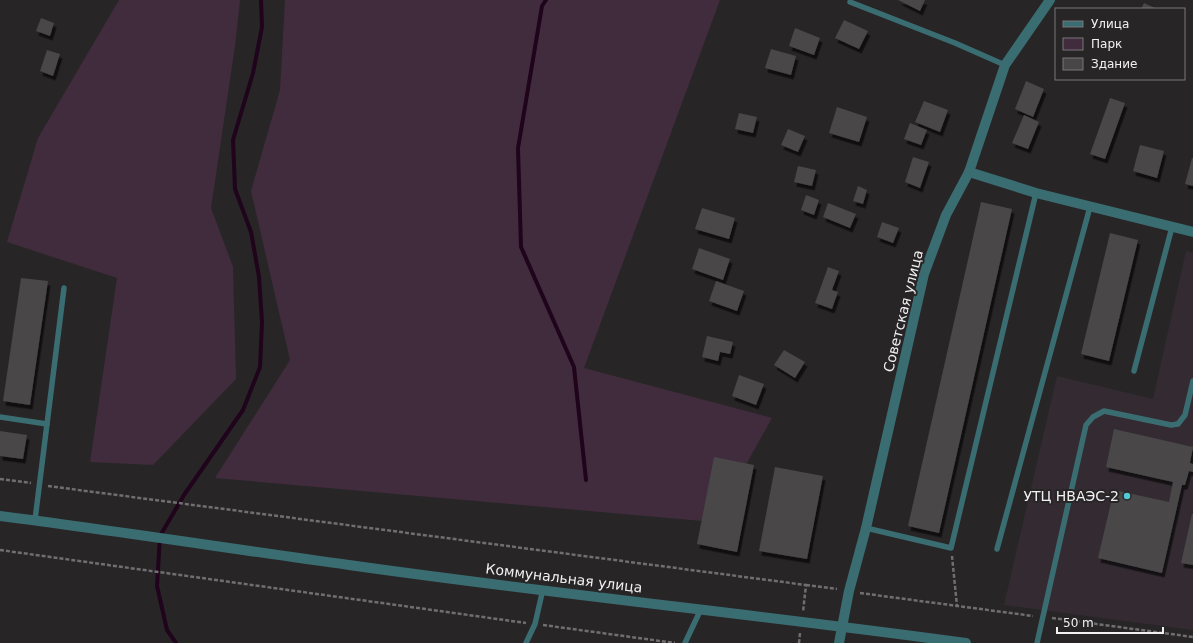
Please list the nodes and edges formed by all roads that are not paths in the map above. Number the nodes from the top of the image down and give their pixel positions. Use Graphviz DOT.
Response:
graph roads {
  1 [pos="1050,0"];
  2 [pos="850,2"];
  3 [pos="1005,65"];
  4 [pos="969,172"];
  5 [pos="1036,193"];
  6 [pos="1090,207"];
  7 [pos="1172,227"];
  8 [pos="1193,232"];
  9 [pos="64,288"];
  10 [pos="1134,371"];
  11 [pos="1193,381"];
  12 [pos="0,417"];
  13 [pos="47,424"];
  14 [pos="0,516"];
  15 [pos="35,520"];
  16 [pos="866,528"];
  17 [pos="997,549"];
  18 [pos="543,589"];
  19 [pos="701,608"];
  20 [pos="842,626"];
  21 [pos="526,643"];
  22 [pos="685,643"];
  23 [pos="839,643"];
  24 [pos="966,643"];
  25 [pos="1036,643"];
  1 -- 3 [label="street, Советская улица"];
  2 -- 3 [label="lane"];
  3 -- 4 [label="street, Советская улица"];
  4 -- 5 [label="street"];
  4 -- 16 [label="street, Советская улица"];
  5 -- 6 [label="street"];
  5 -- 16 [label="lane"];
  6 -- 7 [label="street"];
  6 -- 17 [label="lane"];
  7 -- 8 [label="street"];
  7 -- 10 [label="lane"];
  9 -- 13 [label="lane"];
  11 -- 25 [label="lane"];
  12 -- 13 [label="lane"];
  13 -- 15 [label="lane"];
  14 -- 15 [label="street, Коммунальная улица"];
  15 -- 18 [label="street, Коммунальная улица"];
  16 -- 20 [label="street, Советская улица"];
  18 -- 19 [label="street, Коммунальная улица"];
  18 -- 21 [label="lane"];
  19 -- 20 [label="street, Коммунальная улица"];
  19 -- 22 [label="lane"];
  20 -- 23 [label="street, Советская улица"];
  20 -- 24 [label="street, Коммунальная улица"];
}
